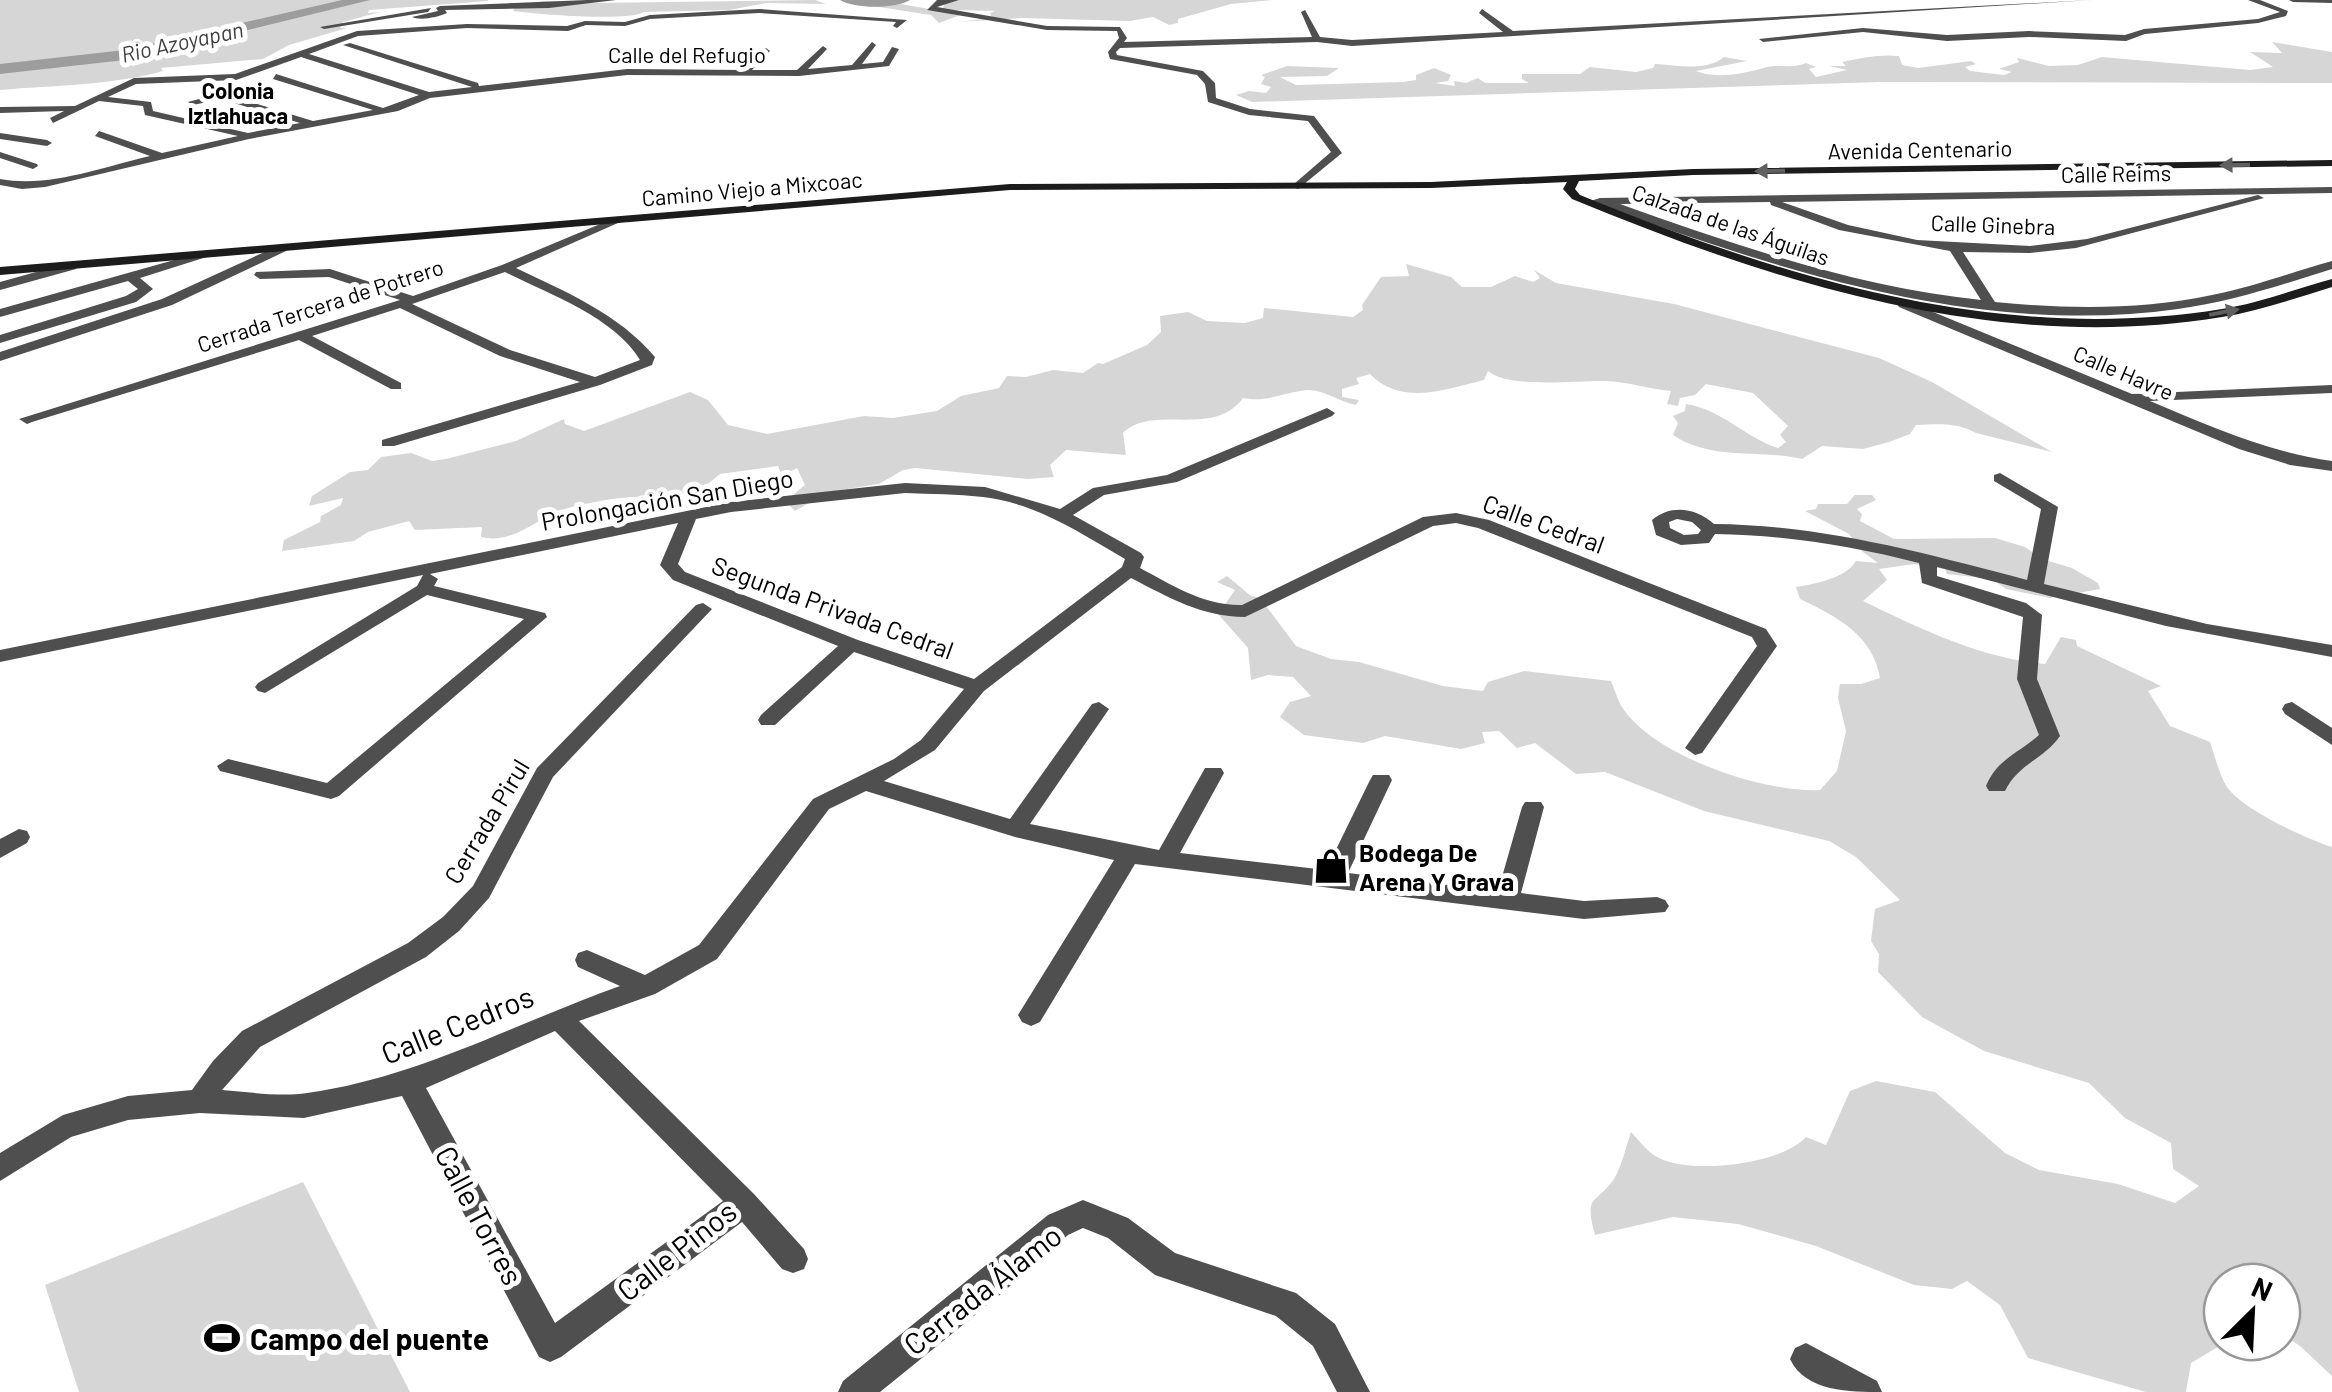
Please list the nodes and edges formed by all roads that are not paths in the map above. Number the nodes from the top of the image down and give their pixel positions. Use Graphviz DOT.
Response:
graph roads {
  1 [pos="612,0"];
  2 [pos="955,0"];
  3 [pos="2088,0"];
  4 [pos="2252,0"];
  5 [pos="2293,0"];
  6 [pos="2332,1"];
  7 [pos="440,8"];
  8 [pos="1482,11"];
  9 [pos="1305,12"];
  10 [pos="868,19"];
  11 [pos="897,26"];
  12 [pos="324,27"];
  13 [pos="859,27"];
  14 [pos="1510,33"];
  15 [pos="357,34"];
  16 [pos="1318,39"];
  17 [pos="1764,39"];
  18 [pos="872,44"];
  19 [pos="347,45"];
  20 [pos="1119,45"];
  21 [pos="895,48"];
  22 [pos="822,49"];
  23 [pos="766,51"];
  24 [pos="300,54"];
  25 [pos="854,68"];
  26 [pos="744,73"];
  27 [pos="799,74"];
  28 [pos="276,77"];
  29 [pos="482,88"];
  30 [pos="428,95"];
  31 [pos="101,98"];
  32 [pos="193,102"];
  33 [pos="82,108"];
  34 [pos="0,110"];
  35 [pos="385,110"];
  36 [pos="54,120"];
  37 [pos="311,124"];
  38 [pos="99,134"];
  39 [pos="0,136"];
  40 [pos="249,136"];
  41 [pos="48,143"];
  42 [pos="0,155"];
  43 [pos="162,157"];
  44 [pos="2332,163"];
  45 [pos="1575,177"];
  46 [pos="0,180"];
  47 [pos="1509,181"];
  48 [pos="1298,186"];
  49 [pos="2332,190"];
  50 [pos="2280,191"];
  51 [pos="1764,198"];
  52 [pos="1589,200"];
  53 [pos="621,219"];
  54 [pos="1954,247"];
  55 [pos="282,248"];
  56 [pos="210,254"];
  57 [pos="2332,265"];
  58 [pos="72,266"];
  59 [pos="506,268"];
  60 [pos="0,271"];
  61 [pos="260,274"];
  62 [pos="132,278"];
  63 [pos="2332,282"];
  64 [pos="0,286"];
  65 [pos="407,302"];
  66 [pos="1904,304"];
  67 [pos="1991,306"];
  68 [pos="0,314"];
  69 [pos="302,336"];
  70 [pos="0,340"];
  71 [pos="0,357"];
  72 [pos="595,382"];
  73 [pos="396,386"];
  74 [pos="2332,389"];
  75 [pos="2125,397"];
  76 [pos="1327,413"];
  77 [pos="27,419"];
  78 [pos="388,443"];
  79 [pos="2332,466"];
  80 [pos="2000,478"];
  81 [pos="1061,515"];
  82 [pos="689,516"];
  83 [pos="1710,529"];
  84 [pos="1928,559"];
  85 [pos="434,568"];
  86 [pos="1130,570"];
  87 [pos="424,588"];
  88 [pos="2035,588"];
  89 [pos="702,610"];
  90 [pos="851,644"];
  91 [pos="2332,651"];
  92 [pos="0,656"];
  93 [pos="265,687"];
  94 [pos="977,687"];
  95 [pos="1099,709"];
  96 [pos="2292,709"];
  97 [pos="768,720"];
  98 [pos="2332,738"];
  99 [pos="1695,748"];
  100 [pos="228,766"];
  101 [pos="1213,773"];
  102 [pos="1382,780"];
  103 [pos="862,782"];
  104 [pos="1997,786"];
  105 [pos="1533,807"];
  106 [pos="1015,829"];
  107 [pos="1129,855"];
  108 [pos="1166,858"];
  109 [pos="1332,881"];
  110 [pos="1506,902"];
  111 [pos="1657,906"];
  112 [pos="587,960"];
  113 [pos="646,987"];
  114 [pos="1030,1015"];
  115 [pos="559,1018"];
  116 [pos="408,1083"];
  117 [pos="200,1102"];
  118 [pos="0,1168"];
  119 [pos="744,1203"];
  120 [pos="792,1259"];
  121 [pos="550,1346"];
  122 [pos="1806,1358"];
  123 [pos="854,1392"];
  124 [pos="1354,1392"];
  125 [pos="1866,1392"];
  1 -- 7 [label="street"];
  2 -- 20 [label="street"];
  3 -- 14 [label="street"];
  4 -- 17 [label="street"];
  5 -- 6 [label="street"];
  7 -- 12 [label="street"];
  7 -- 15 [label="street"];
  8 -- 14 [label="street"];
  9 -- 16 [label="street"];
  10 -- 11 [label="street"];
  10 -- 13 [label="street"];
  10 -- 15 [label="street"];
  14 -- 16 [label="street"];
  15 -- 24 [label="street"];
  16 -- 20 [label="street"];
  18 -- 25 [label="street"];
  19 -- 29 [label="street"];
  20 -- 48 [label="street"];
  21 -- 25 [label="street, Calle del Refugio"];
  22 -- 27 [label="street"];
  23 -- 26 [label="street"];
  24 -- 30 [label="street"];
  24 -- 31 [label="street"];
  25 -- 27 [label="street, Calle del Refugio"];
  26 -- 27 [label="street, Calle del Refugio"];
  26 -- 29 [label="street, Calle del Refugio"];
  28 -- 35 [label="street"];
  29 -- 30 [label="street, Calle del Refugio"];
  30 -- 35 [label="street"];
  31 -- 33 [label="street"];
  31 -- 40 [label="street"];
  32 -- 37 [label="street"];
  33 -- 34 [label="street"];
  33 -- 36 [label="street"];
  35 -- 37 [label="street"];
  37 -- 40 [label="street"];
  38 -- 43 [label="street"];
  39 -- 41 [label="street"];
  40 -- 43 [label="street"];
  42 -- 46 [label="street"];
  43 -- 46 [label="street"];
  44 -- 45 [label="main road, Avenida Centenario, one-way"];
  45 -- 47 [label="main road, Avenida Centenario"];
  45 -- 52 [label="main road"];
  47 -- 48 [label="main road, Camino Viejo a Mixcoac"];
  47 -- 52 [label="main road, Calzada de las Águilas"];
  48 -- 53 [label="main road, Camino Viejo a Mixcoac"];
  49 -- 50 [label="street, Calle Reims"];
  50 -- 51 [label="street, Calle Reims"];
  50 -- 54 [label="street, Calle Ginebra"];
  51 -- 52 [label="street, Calle Reims"];
  51 -- 54 [label="street, Calle Ginebra"];
  52 -- 66 [label="main road, Calzada de las Águilas"];
  52 -- 67 [label="street, Calzada de las Águilas"];
  53 -- 55 [label="main road, Camino Viejo a Mixcoac"];
  53 -- 59 [label="street, Cerrada Tercera de Potrero"];
  54 -- 67 [label="street"];
  55 -- 56 [label="main road, Camino Viejo a Mixcoac"];
  55 -- 71 [label="street"];
  56 -- 58 [label="main road, Camino Viejo a Mixcoac"];
  56 -- 62 [label="street"];
  57 -- 67 [label="street, Calzada de las Águilas"];
  58 -- 60 [label="main road, Camino Viejo a Mixcoac"];
  58 -- 64 [label="street"];
  59 -- 65 [label="street, Cerrada Tercera de Potrero"];
  59 -- 72 [label="street"];
  61 -- 65 [label="street"];
  62 -- 68 [label="street"];
  62 -- 70 [label="street"];
  66 -- 63 [label="main road, Calzada de las Águilas, one-way"];
  65 -- 69 [label="street, Cerrada Tercera de Potrero"];
  65 -- 72 [label="street"];
  66 -- 75 [label="street, Calle Havre"];
  69 -- 73 [label="street"];
  69 -- 77 [label="street, Cerrada Tercera de Potrero"];
  72 -- 78 [label="street"];
  74 -- 75 [label="street"];
  75 -- 79 [label="street, Calle Havre"];
  76 -- 81 [label="street"];
  80 -- 88 [label="street"];
  81 -- 82 [label="street, Prolongación San Diego"];
  81 -- 86 [label="street, Prolongación San Diego"];
  82 -- 85 [label="street, Prolongación San Diego"];
  82 -- 90 [label="street, Segunda Privada Cedral"];
  83 -- 84 [label="street"];
  84 -- 88 [label="street"];
  84 -- 104 [label="street"];
  85 -- 87 [label="street"];
  85 -- 92 [label="street, Prolongación San Diego"];
  86 -- 94 [label="street, Calle Cedros"];
  86 -- 99 [label="street, Calle Cedral"];
  87 -- 93 [label="street"];
  87 -- 100 [label="street"];
  88 -- 91 [label="street"];
  89 -- 117 [label="street, Cerrada Pirul"];
  90 -- 94 [label="street, Segunda Privada Cedral"];
  90 -- 97 [label="street"];
  94 -- 103 [label="street, Calle Cedros"];
  95 -- 106 [label="street"];
  96 -- 98 [label="street"];
  101 -- 108 [label="street"];
  102 -- 109 [label="street"];
  103 -- 106 [label="street"];
  103 -- 113 [label="street, Calle Cedros"];
  105 -- 110 [label="street"];
  106 -- 107 [label="street"];
  107 -- 108 [label="street"];
  107 -- 114 [label="street"];
  108 -- 109 [label="street"];
  109 -- 110 [label="street"];
  110 -- 111 [label="street"];
  112 -- 113 [label="street"];
  113 -- 115 [label="street, Calle Cedros"];
  115 -- 116 [label="street, Calle Cedros"];
  115 -- 119 [label="street, Calle Pinos"];
  116 -- 117 [label="street, Calle Cedros"];
  116 -- 121 [label="street, Calle Torres"];
  117 -- 118 [label="street, Calle Cedros"];
  119 -- 120 [label="street"];
  119 -- 121 [label="street, Calle Pinos"];
  122 -- 125 [label="street"];
  123 -- 124 [label="street, Cerrada Álamo"];
}
